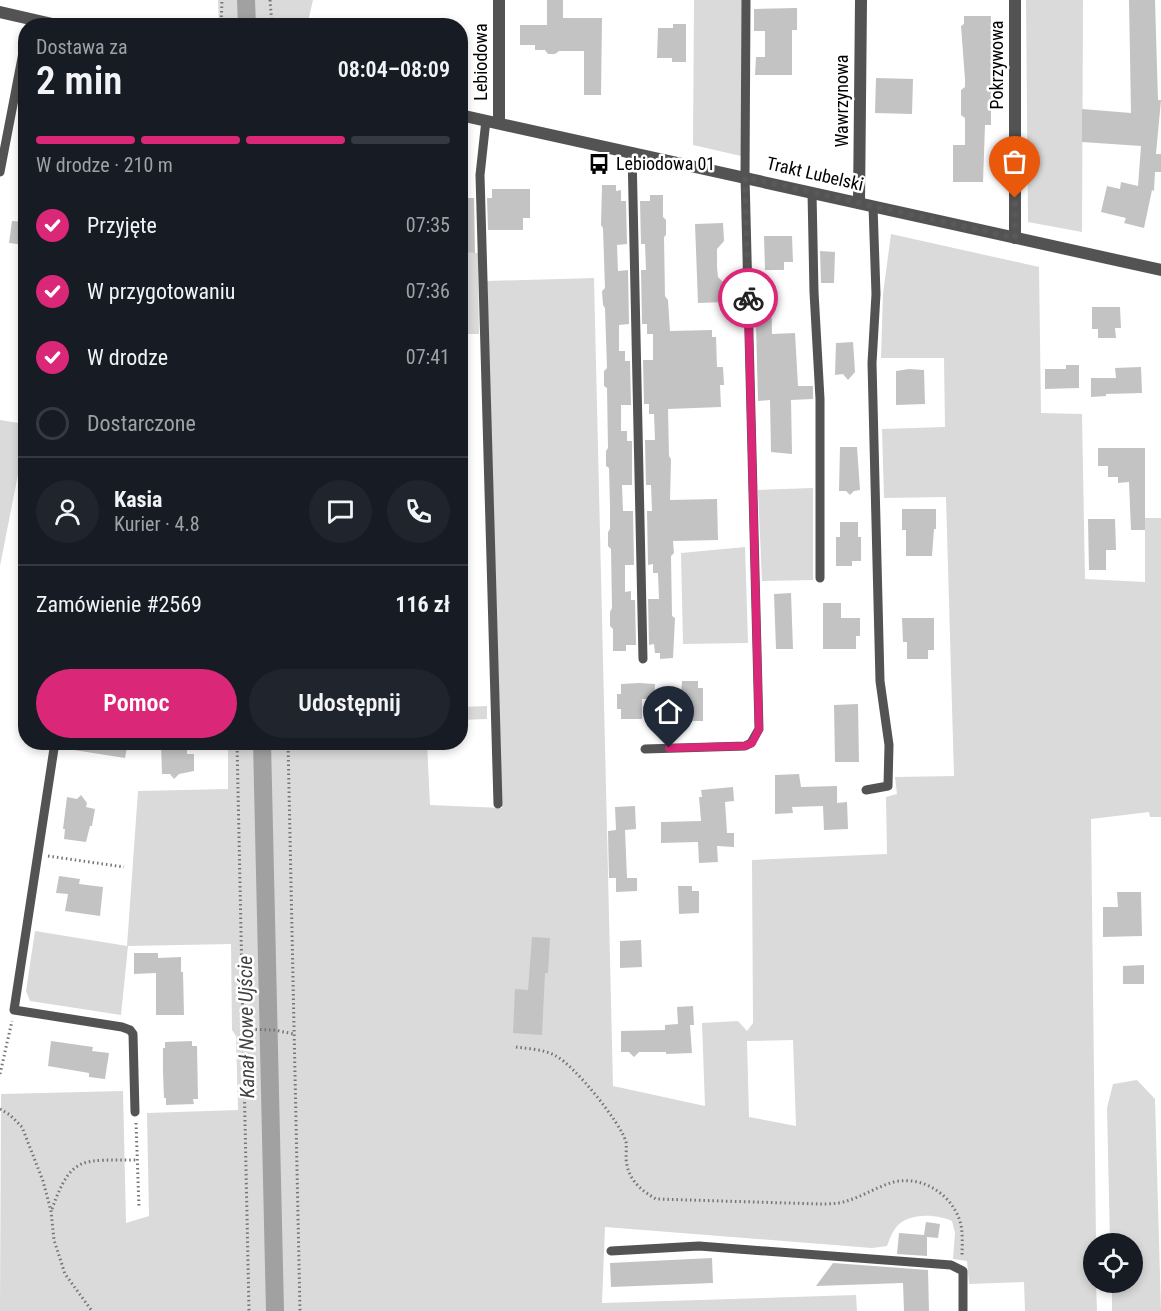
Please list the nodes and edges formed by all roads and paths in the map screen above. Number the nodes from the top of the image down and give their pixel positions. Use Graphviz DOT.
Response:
graph roads {
  1 [pos="222,0"];
  2 [pos="270,0"];
  3 [pos="499,0"];
  4 [pos="746,0"];
  5 [pos="861,0"];
  6 [pos="1015,0"];
  7 [pos="0,12"];
  8 [pos="18,18"];
  9 [pos="221,18"];
  10 [pos="271,18"];
  11 [pos="18,79"];
  12 [pos="468,117"];
  13 [pos="492,122"];
  14 [pos="632,152"];
  15 [pos="0,172"];
  16 [pos="745,177"];
  17 [pos="812,192"];
  18 [pos="859,203"];
  19 [pos="873,206"];
  20 [pos="1015,238"];
  21 [pos="1161,270"];
  22 [pos="820,578"];
  23 [pos="643,659"];
  24 [pos="645,749"];
  25 [pos="54,750"];
  26 [pos="237,750"];
  27 [pos="288,750"];
  28 [pos="866,790"];
  29 [pos="498,804"];
  30 [pos="38,855"];
  31 [pos="124,867"];
  32 [pos="14,1010"];
  33 [pos="242,1029"];
  34 [pos="294,1034"];
  35 [pos="516,1047"];
  36 [pos="0,1074"];
  37 [pos="0,1109"];
  38 [pos="135,1112"];
  39 [pos="137,1160"];
  40 [pos="139,1207"];
  41 [pos="51,1211"];
  42 [pos="612,1251"];
  43 [pos="963,1271"];
  44 [pos="92,1311"];
  45 [pos="249,1311"];
  46 [pos="300,1311"];
  47 [pos="963,1311"];
  1 -- 9 [label="path"];
  2 -- 10 [label="path"];
  3 -- 13 [label="street, Lebiodowa"];
  4 -- 16 [label="lane"];
  5 -- 18 [label="street, Wawrzynowa"];
  6 -- 20 [label="street, Pokrzywowa"];
  7 -- 8 [label="street"];
  11 -- 15 [label="lane"];
  12 -- 13 [label="street, Trakt Lubelski"];
  13 -- 14 [label="street, Trakt Lubelski"];
  13 -- 29 [label="lane"];
  14 -- 16 [label="street, Trakt Lubelski"];
  14 -- 23 [label="lane"];
  16 -- 17 [label="street, Trakt Lubelski"];
  16 -- 24 [label="lane"];
  17 -- 18 [label="street, Trakt Lubelski"];
  17 -- 22 [label="lane"];
  18 -- 19 [label="street, Trakt Lubelski"];
  19 -- 20 [label="street, Trakt Lubelski"];
  19 -- 28 [label="lane"];
  20 -- 21 [label="street, Trakt Lubelski"];
  25 -- 30 [label="lane"];
  26 -- 33 [label="path"];
  27 -- 34 [label="path"];
  30 -- 31 [label="path"];
  30 -- 32 [label="lane"];
  32 -- 36 [label="path"];
  32 -- 38 [label="lane"];
  33 -- 34 [label="path"];
  33 -- 45 [label="path"];
  34 -- 46 [label="path"];
  35 -- 43 [label="path"];
  37 -- 41 [label="path"];
  38 -- 39 [label="path"];
  39 -- 40 [label="path"];
  39 -- 41 [label="path"];
  41 -- 44 [label="path"];
  42 -- 43 [label="lane"];
  43 -- 47 [label="lane"];
}
